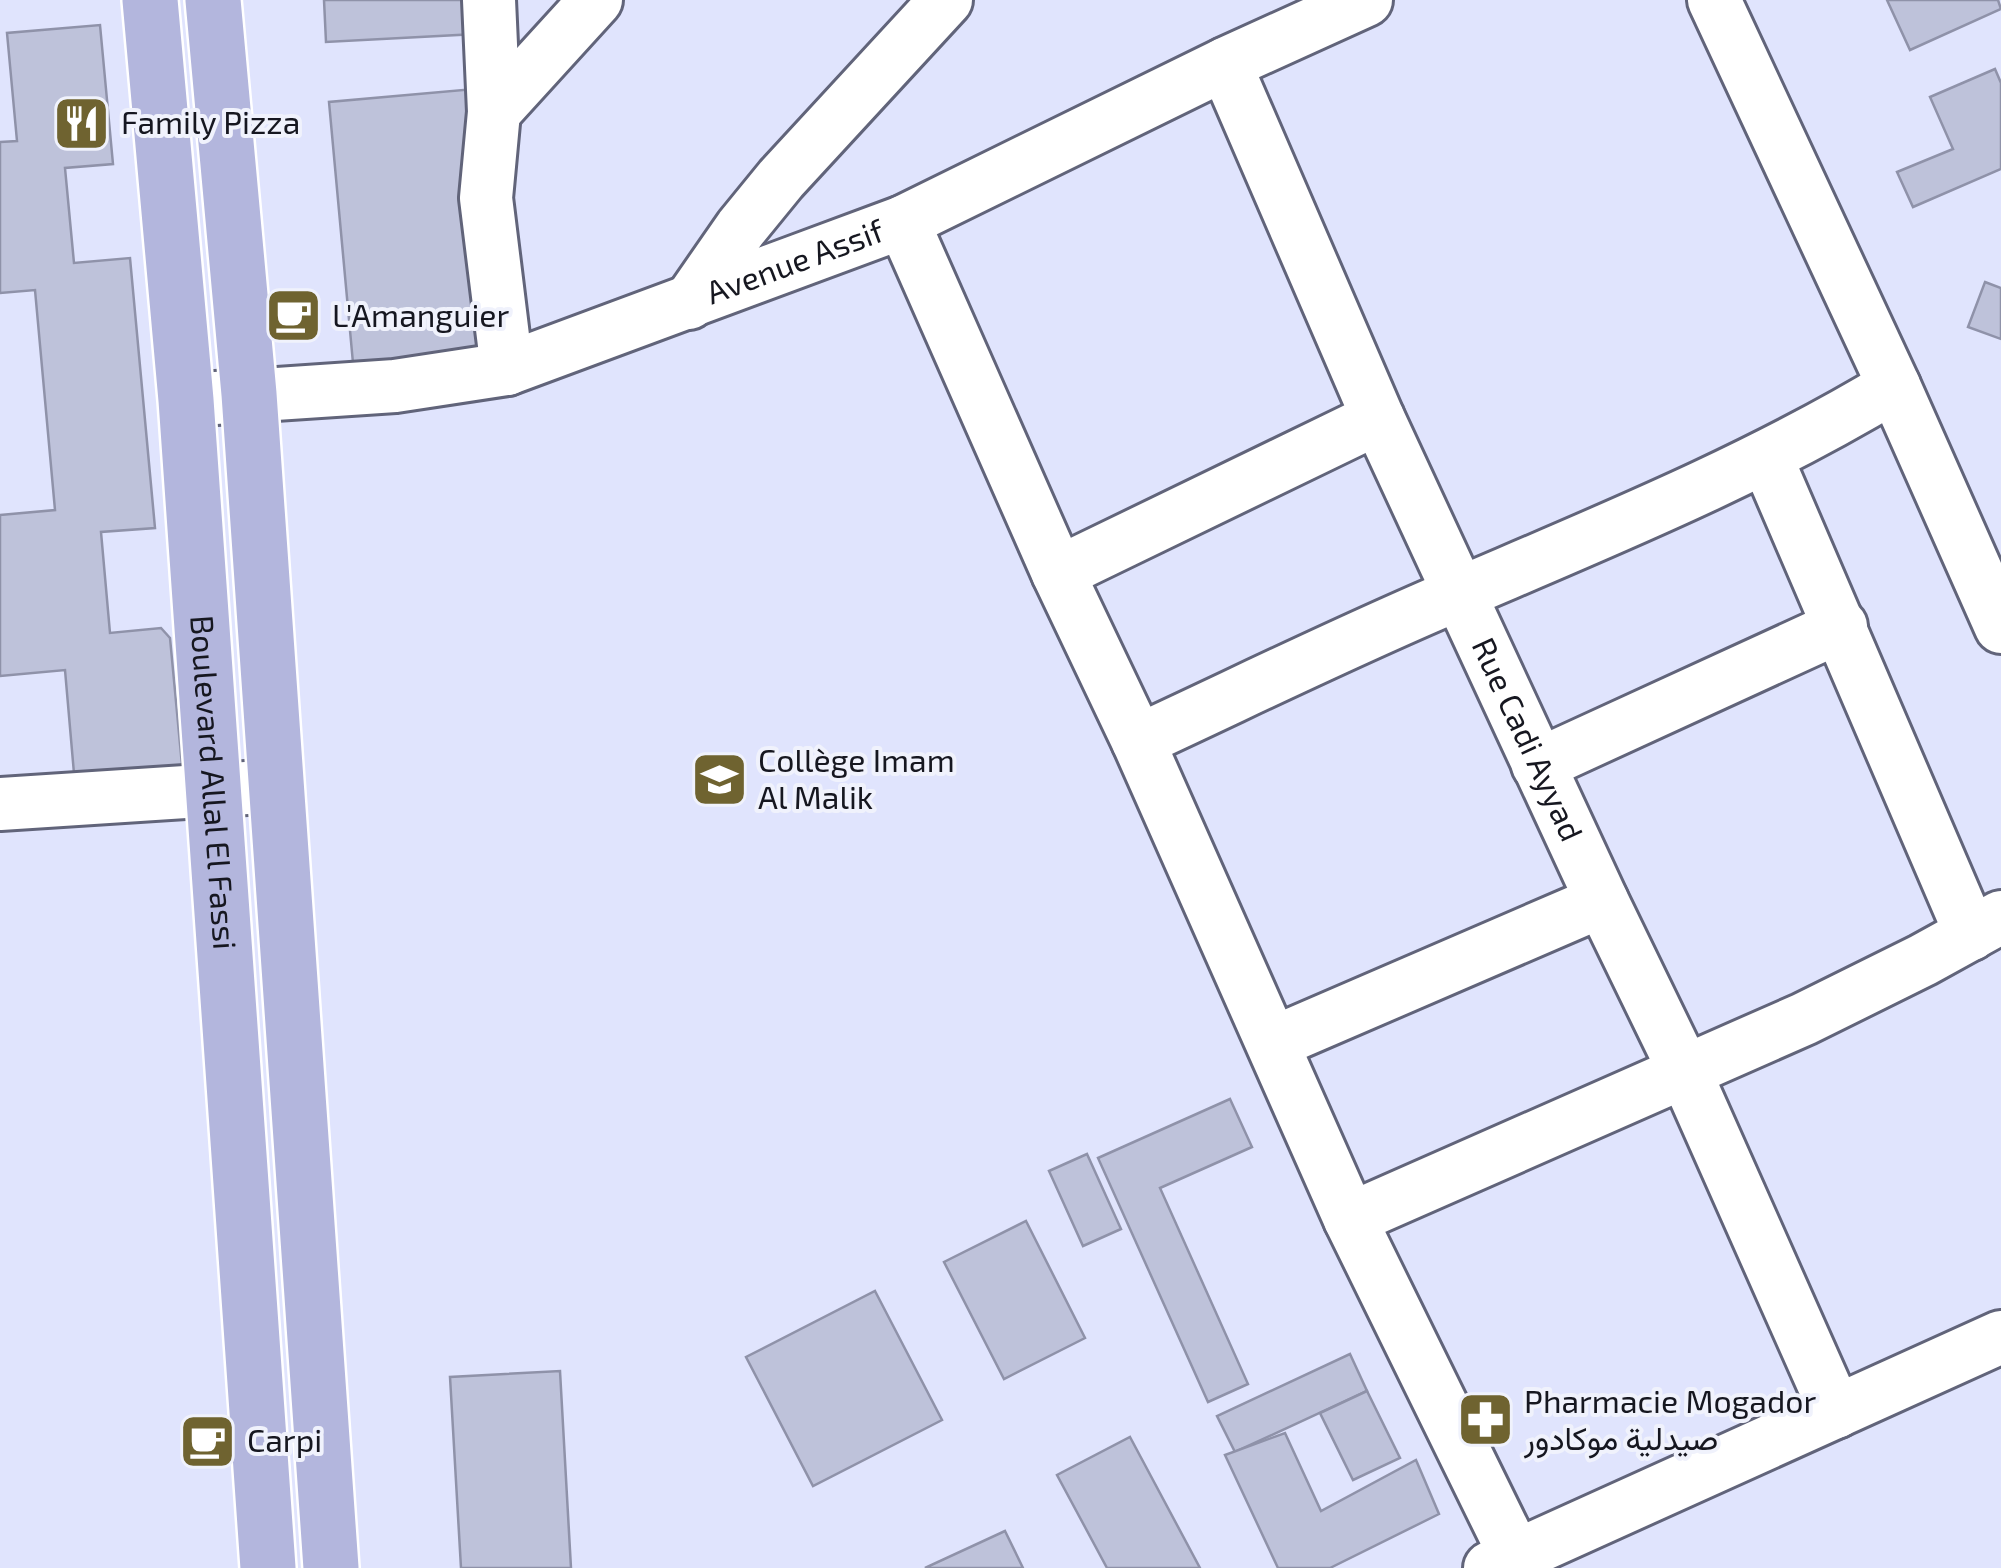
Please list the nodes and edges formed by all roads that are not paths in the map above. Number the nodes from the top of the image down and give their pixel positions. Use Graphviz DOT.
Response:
graph roads {
  1 [pos="150,0"];
  2 [pos="214,0"];
  3 [pos="489,0"];
  4 [pos="596,0"];
  5 [pos="946,0"];
  6 [pos="1714,0"];
  7 [pos="1348,4"];
  8 [pos="1225,64"];
  9 [pos="494,112"];
  10 [pos="904,222"];
  11 [pos="689,303"];
  12 [pos="507,369"];
  13 [pos="1894,386"];
  14 [pos="249,394"];
  15 [pos="186,400"];
  16 [pos="1378,418"];
  17 [pos="1766,458"];
  18 [pos="1058,573"];
  19 [pos="1460,592"];
  20 [pos="1840,626"];
  21 [pos="2001,627"];
  22 [pos="1138,741"];
  23 [pos="1538,765"];
  24 [pos="278,786"];
  25 [pos="214,790"];
  26 [pos="0,804"];
  27 [pos="1602,902"];
  28 [pos="1986,925"];
  29 [pos="1273,1043"];
  30 [pos="1685,1072"];
  31 [pos="1350,1219"];
  32 [pos="2001,1337"];
  33 [pos="1836,1412"];
  34 [pos="1503,1562"];
  35 [pos="268,1568"];
  36 [pos="332,1568"];
  1 -- 15 [label="main road, Boulevard Allal El Fassi"];
  2 -- 14 [label="main road, Boulevard Allal El Fassi"];
  3 -- 9 [label="street"];
  4 -- 9 [label="street"];
  5 -- 11 [label="street"];
  6 -- 13 [label="street"];
  7 -- 8 [label="street, Avenue Assif"];
  8 -- 10 [label="street, Avenue Assif"];
  8 -- 16 [label="street, Rue Cadi Ayyad"];
  9 -- 12 [label="street"];
  10 -- 11 [label="street, Avenue Assif"];
  10 -- 18 [label="street"];
  11 -- 12 [label="street, Avenue Assif"];
  12 -- 14 [label="street, Avenue Assif"];
  13 -- 17 [label="street"];
  13 -- 21 [label="street"];
  14 -- 15 [label="street, Avenue Assif"];
  14 -- 24 [label="main road, Boulevard Allal El Fassi"];
  15 -- 25 [label="main road, Boulevard Allal El Fassi"];
  16 -- 18 [label="street"];
  16 -- 19 [label="street, Rue Cadi Ayyad"];
  17 -- 19 [label="street"];
  17 -- 20 [label="street"];
  18 -- 22 [label="street"];
  19 -- 22 [label="street"];
  19 -- 23 [label="street, Rue Cadi Ayyad"];
  20 -- 23 [label="street"];
  20 -- 28 [label="street"];
  22 -- 29 [label="street"];
  23 -- 27 [label="street, Rue Cadi Ayyad"];
  24 -- 25 [label="street"];
  24 -- 36 [label="main road, Boulevard Allal El Fassi"];
  25 -- 26 [label="street"];
  25 -- 35 [label="main road, Boulevard Allal El Fassi"];
  27 -- 29 [label="street"];
  27 -- 30 [label="street, Rue Cadi Ayyad"];
  28 -- 30 [label="street"];
  29 -- 31 [label="street"];
  30 -- 31 [label="street"];
  30 -- 33 [label="street, Rue Cadi Ayyad"];
  31 -- 34 [label="street"];
  32 -- 33 [label="street"];
  33 -- 34 [label="street"];
}
